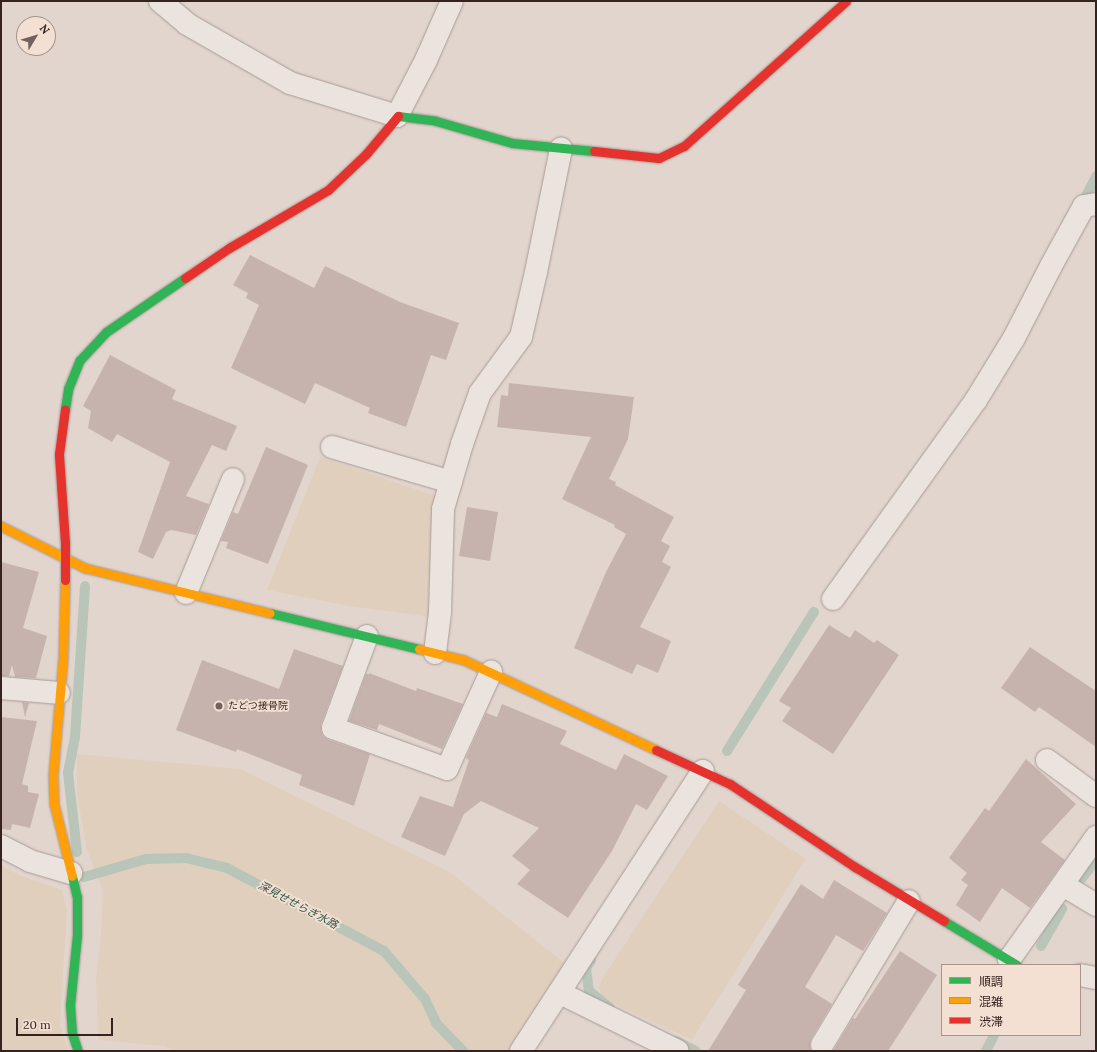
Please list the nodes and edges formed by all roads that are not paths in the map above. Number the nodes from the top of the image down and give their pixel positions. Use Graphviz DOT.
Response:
graph roads {
  1 [pos="160,1"];
  2 [pos="452,1"];
  3 [pos="846,1"];
  4 [pos="397,116"];
  5 [pos="561,149"];
  6 [pos="1096,204"];
  7 [pos="332,447"];
  8 [pos="233,480"];
  9 [pos="451,482"];
  10 [pos="1,526"];
  11 [pos="65,559"];
  12 [pos="186,593"];
  13 [pos="833,599"];
  14 [pos="368,636"];
  15 [pos="435,653"];
  16 [pos="490,672"];
  17 [pos="1,688"];
  18 [pos="59,693"];
  19 [pos="1047,760"];
  20 [pos="703,771"];
  21 [pos="1096,796"];
  22 [pos="1096,837"];
  23 [pos="1,846"];
  24 [pos="71,873"];
  25 [pos="1063,885"];
  26 [pos="909,901"];
  27 [pos="1096,905"];
  28 [pos="1013,963"];
  29 [pos="1081,975"];
  30 [pos="1096,978"];
  31 [pos="560,993"];
  32 [pos="822,1045"];
  33 [pos="78,1051"];
  34 [pos="521,1051"];
  35 [pos="678,1051"];
  1 -- 4 [label="street"];
  2 -- 4 [label="street"];
  3 -- 5 [label="street"];
  4 -- 5 [label="street"];
  4 -- 11 [label="street"];
  5 -- 9 [label="street"];
  6 -- 13 [label="street"];
  7 -- 9 [label="street"];
  8 -- 12 [label="street"];
  9 -- 15 [label="street"];
  10 -- 11 [label="street"];
  11 -- 12 [label="street"];
  11 -- 18 [label="street"];
  12 -- 14 [label="street"];
  14 -- 15 [label="street"];
  14 -- 16 [label="street"];
  15 -- 16 [label="street"];
  16 -- 20 [label="street"];
  17 -- 18 [label="street"];
  18 -- 24 [label="street"];
  19 -- 21 [label="street"];
  20 -- 26 [label="street"];
  20 -- 31 [label="street"];
  22 -- 25 [label="street"];
  23 -- 24 [label="street"];
  24 -- 33 [label="street"];
  25 -- 27 [label="street"];
  25 -- 28 [label="street"];
  26 -- 28 [label="street"];
  26 -- 32 [label="street"];
  29 -- 30 [label="street"];
  31 -- 34 [label="street"];
  31 -- 35 [label="street"];
}
